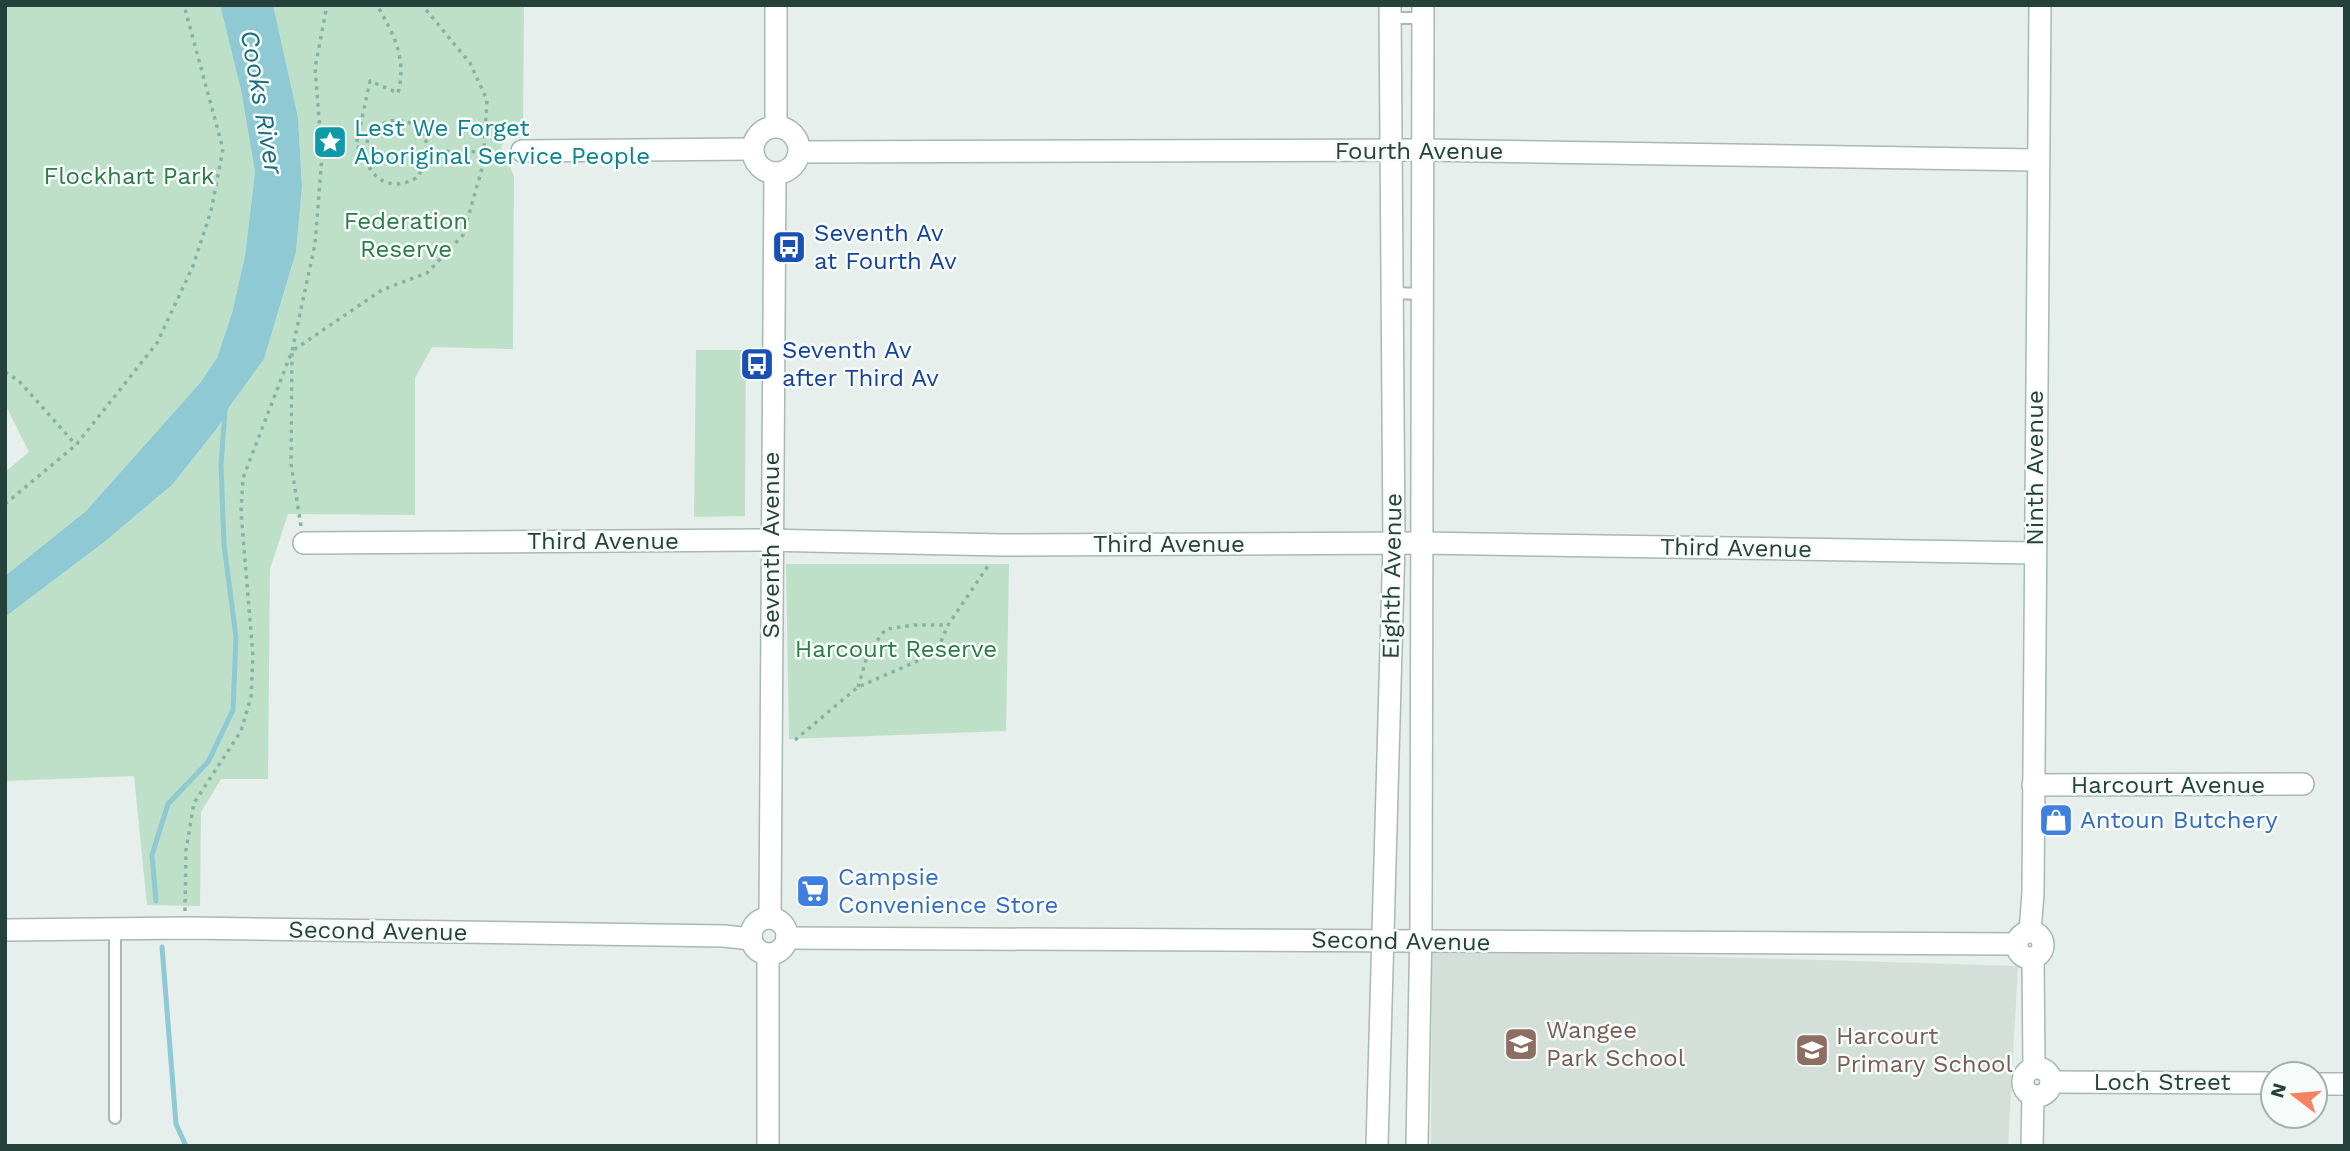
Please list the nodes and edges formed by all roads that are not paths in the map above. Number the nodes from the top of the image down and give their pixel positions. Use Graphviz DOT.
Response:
graph roads {
  1 [pos="776,5"];
  2 [pos="2040,5"];
  3 [pos="1390,12"];
  4 [pos="1423,12"];
  5 [pos="776,126"];
  6 [pos="752,149"];
  7 [pos="1423,149"];
  8 [pos="522,150"];
  9 [pos="1392,150"];
  10 [pos="799,152"];
  11 [pos="2038,160"];
  12 [pos="775,173"];
  13 [pos="1392,293"];
  14 [pos="1422,294"];
  15 [pos="1408,411"];
  16 [pos="773,542"];
  17 [pos="304,543"];
  18 [pos="1394,543"];
  19 [pos="1422,543"];
  20 [pos="2035,553"];
  21 [pos="2303,784"];
  22 [pos="2033,785"];
  23 [pos="770,918"];
  24 [pos="115,929"];
  25 [pos="5,930"];
  26 [pos="2023,937"];
  27 [pos="787,938"];
  28 [pos="751,939"];
  29 [pos="1381,940"];
  30 [pos="1420,940"];
  31 [pos="768,954"];
  32 [pos="2034,1068"];
  33 [pos="2051,1082"];
  34 [pos="2259,1083"];
  35 [pos="2033,1096"];
  36 [pos="115,1118"];
  37 [pos="768,1146"];
  38 [pos="1377,1146"];
  39 [pos="1417,1146"];
  40 [pos="2032,1146"];
  1 -- 5 [label="street"];
  2 -- 11 [label="street, Ninth Avenue"];
  3 -- 4 [label="lane"];
  3 -- 9 [label="street, Eighth Avenue"];
  4 -- 7 [label="street, Eighth Avenue"];
  5 -- 6 [label="street"];
  5 -- 10 [label="street"];
  6 -- 8 [label="street"];
  6 -- 12 [label="street"];
  7 -- 9 [label="street, Fourth Avenue"];
  7 -- 11 [label="street, Fourth Avenue"];
  7 -- 14 [label="street, Eighth Avenue"];
  9 -- 10 [label="street, Fourth Avenue"];
  9 -- 13 [label="street, Eighth Avenue"];
  10 -- 12 [label="street"];
  11 -- 20 [label="street, Ninth Avenue"];
  12 -- 16 [label="street, Seventh Avenue"];
  13 -- 14 [label="lane"];
  13 -- 15 [label="street, Eighth Avenue"];
  14 -- 15 [label="street, Eighth Avenue"];
  15 -- 18 [label="street, Eighth Avenue"];
  15 -- 19 [label="street, Eighth Avenue"];
  16 -- 17 [label="street, Third Avenue"];
  16 -- 18 [label="street, Third Avenue"];
  16 -- 23 [label="street, Seventh Avenue"];
  18 -- 19 [label="street, Third Avenue"];
  18 -- 29 [label="street, Eighth Avenue"];
  19 -- 20 [label="street, Third Avenue"];
  19 -- 30 [label="street, Eighth Avenue"];
  20 -- 22 [label="street, Ninth Avenue"];
  21 -- 22 [label="street, Harcourt Avenue"];
  22 -- 26 [label="street, Ninth Avenue"];
  23 -- 27 [label="street"];
  23 -- 28 [label="street"];
  24 -- 25 [label="street, Second Avenue"];
  24 -- 28 [label="street, Second Avenue"];
  24 -- 36 [label="lane"];
  26 -- 30 [label="street, Second Avenue"];
  26 -- 32 [label="street, Ninth Avenue"];
  27 -- 29 [label="street, Second Avenue"];
  27 -- 31 [label="street"];
  28 -- 31 [label="street"];
  29 -- 30 [label="street, Second Avenue"];
  29 -- 38 [label="street, Eighth Avenue"];
  30 -- 39 [label="street, Eighth Avenue"];
  31 -- 37 [label="street"];
  32 -- 33 [label="street"];
  32 -- 35 [label="street"];
  33 -- 34 [label="street, Loch Street"];
  33 -- 35 [label="street"];
  35 -- 40 [label="street"];
}
